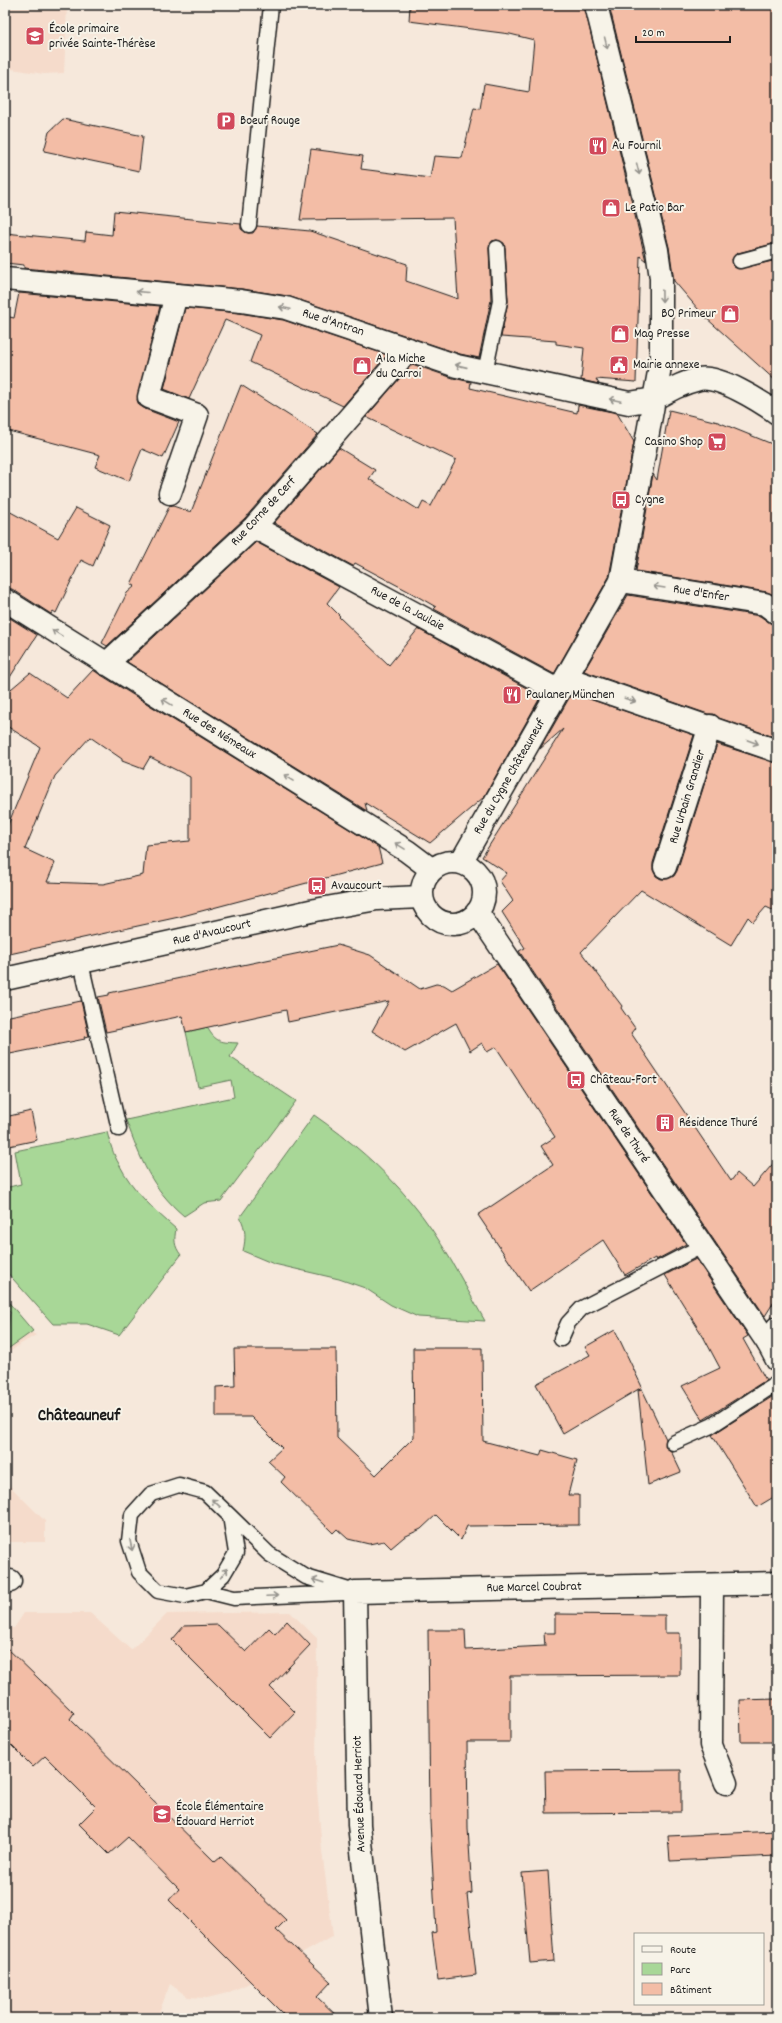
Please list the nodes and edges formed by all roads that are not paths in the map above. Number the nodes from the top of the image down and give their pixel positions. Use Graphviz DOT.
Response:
graph roads {
  1 [pos="271,5"];
  2 [pos="596,5"];
  3 [pos="250,225"];
  4 [pos="497,248"];
  5 [pos="777,251"];
  6 [pos="740,261"];
  7 [pos="5,279"];
  8 [pos="176,295"];
  9 [pos="409,349"];
  10 [pos="485,372"];
  11 [pos="654,399"];
  12 [pos="777,413"];
  13 [pos="170,493"];
  14 [pos="254,527"];
  15 [pos="621,581"];
  16 [pos="5,600"];
  17 [pos="777,613"];
  18 [pos="106,664"];
  19 [pos="563,685"];
  20 [pos="710,726"];
  21 [pos="777,751"];
  22 [pos="461,862"];
  23 [pos="666,867"];
  24 [pos="432,869"];
  25 [pos="421,897"];
  26 [pos="478,912"];
  27 [pos="81,963"];
  28 [pos="5,980"];
  29 [pos="118,1129"];
  30 [pos="702,1246"];
  31 [pos="561,1339"];
  32 [pos="774,1344"];
  33 [pos="777,1383"];
  34 [pos="673,1443"];
  35 [pos="230,1516"];
  36 [pos="777,1583"];
  37 [pos="712,1585"];
  38 [pos="206,1592"];
  39 [pos="356,1592"];
  40 [pos="726,1783"];
  41 [pos="381,2018"];
  1 -- 3 [label="lane"];
  2 -- 11 [label="street, Rue du Cygne Châteauneuf, one-way"];
  4 -- 10 [label="lane"];
  5 -- 6 [label="lane"];
  8 -- 7 [label="street, Rue d'Antran, one-way"];
  9 -- 8 [label="street, Rue d'Antran, one-way"];
  8 -- 13 [label="street"];
  10 -- 9 [label="street, Rue d'Antran, one-way"];
  9 -- 14 [label="street, Rue Corne de Cerf"];
  11 -- 10 [label="street, Rue d'Antran, one-way"];
  11 -- 12 [label="street"];
  11 -- 15 [label="street, Rue du Cygne Châteauneuf"];
  14 -- 18 [label="street, Rue Corne de Cerf"];
  14 -- 19 [label="street, Rue de la Jaulaie"];
  17 -- 15 [label="street, Rue d'Enfer, one-way"];
  15 -- 19 [label="street, Rue du Cygne Châteauneuf"];
  18 -- 16 [label="street, Rue des Némeaux, one-way"];
  24 -- 18 [label="street, Rue des Némeaux, one-way"];
  19 -- 20 [label="street, one-way"];
  19 -- 22 [label="street, Rue du Cygne Châteauneuf"];
  20 -- 21 [label="street, one-way"];
  20 -- 23 [label="street, Rue Urbain Grandier"];
  22 -- 24 [label="street"];
  22 -- 26 [label="street"];
  24 -- 25 [label="street"];
  25 -- 26 [label="street"];
  25 -- 27 [label="street, Rue d'Avaucourt"];
  26 -- 30 [label="street, Rue de Thuré"];
  27 -- 28 [label="street, Rue d'Avaucourt"];
  27 -- 29 [label="lane"];
  30 -- 31 [label="lane"];
  30 -- 32 [label="street, Rue de Thuré"];
  33 -- 34 [label="lane"];
  38 -- 35 [label="lane, one-way"];
  35 -- 38 [label="lane, Rue Marcel Coubrat, one-way"];
  39 -- 35 [label="lane, Rue Marcel Coubrat, one-way"];
  36 -- 37 [label="street, Rue Marcel Coubrat"];
  37 -- 39 [label="street, Rue Marcel Coubrat"];
  37 -- 40 [label="street"];
  38 -- 39 [label="lane, Rue Marcel Coubrat, one-way"];
  39 -- 41 [label="street, Avenue Édouard Herriot"];
}
